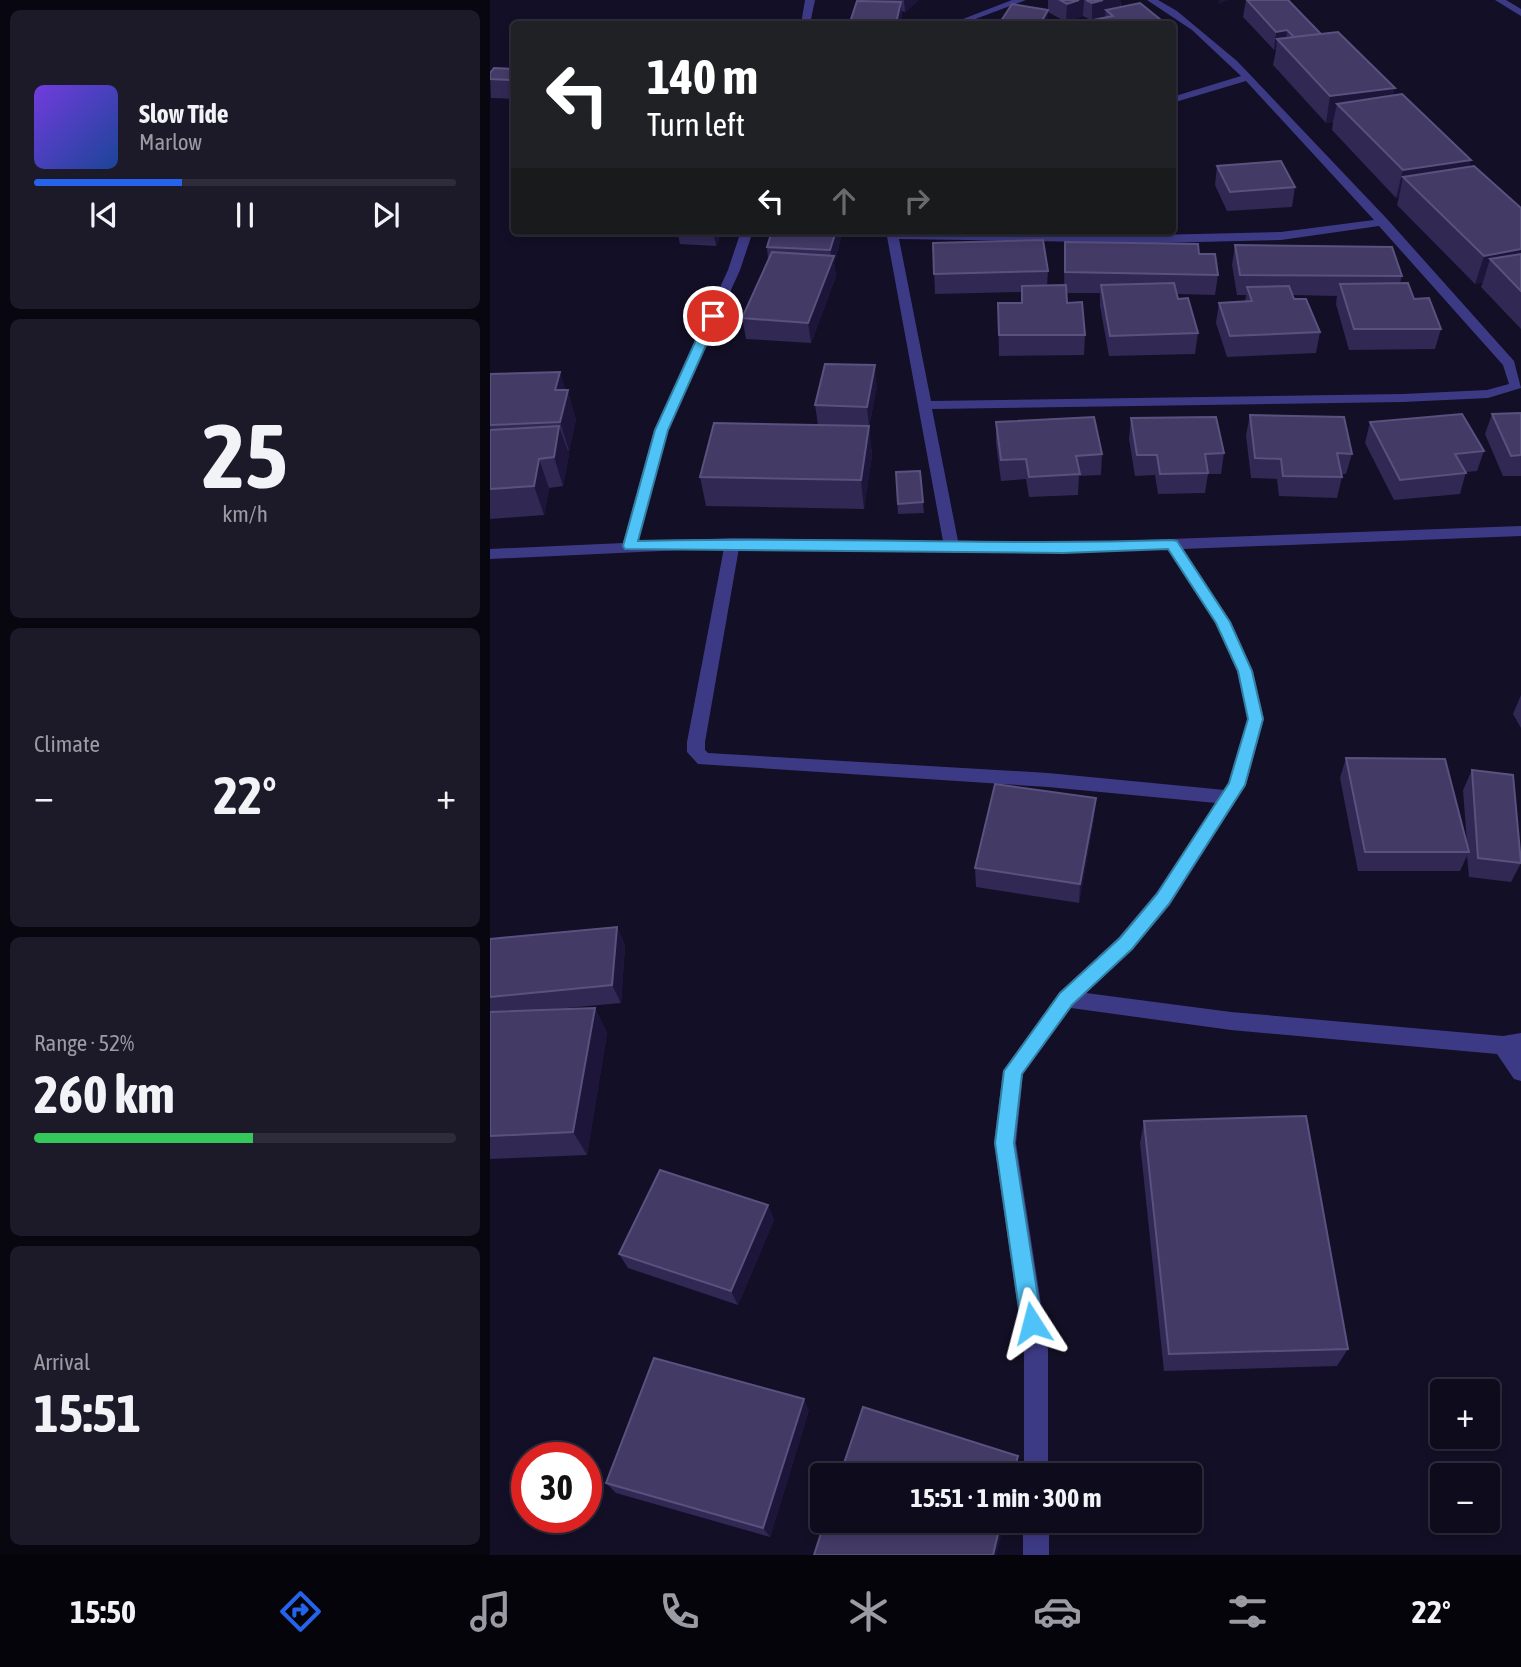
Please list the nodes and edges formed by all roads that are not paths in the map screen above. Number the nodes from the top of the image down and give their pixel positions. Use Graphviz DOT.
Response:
graph roads {
  1 [pos="810,0"];
  2 [pos="1021,0"];
  3 [pos="1152,0"];
  4 [pos="1500,0"];
  5 [pos="1521,13"];
  6 [pos="806,21"];
  7 [pos="963,21"];
  8 [pos="1248,77"];
  9 [pos="1176,99"];
  10 [pos="1384,222"];
  11 [pos="746,235"];
  12 [pos="892,235"];
  13 [pos="1154,235"];
  14 [pos="925,405"];
  15 [pos="1521,531"];
  16 [pos="732,543"];
  17 [pos="1172,544"];
  18 [pos="630,546"];
  19 [pos="951,546"];
  20 [pos="490,554"];
  21 [pos="1229,797"];
  22 [pos="1066,999"];
  23 [pos="1512,1044"];
  24 [pos="1521,1072"];
  25 [pos="1036,1463"];
  26 [pos="1036,1533"];
  27 [pos="1036,1555"];
  1 -- 6 [label="street"];
  2 -- 7 [label="street"];
  3 -- 8 [label="street"];
  4 -- 5 [label="street"];
  8 -- 9 [label="street"];
  8 -- 10 [label="street"];
  10 -- 13 [label="street"];
  10 -- 14 [label="street"];
  11 -- 18 [label="street"];
  12 -- 14 [label="street"];
  14 -- 19 [label="street"];
  15 -- 17 [label="street"];
  16 -- 18 [label="street"];
  16 -- 19 [label="street"];
  16 -- 21 [label="street"];
  17 -- 19 [label="street"];
  17 -- 21 [label="street"];
  18 -- 20 [label="street"];
  21 -- 22 [label="street"];
  22 -- 23 [label="street"];
  22 -- 25 [label="street"];
  23 -- 24 [label="street"];
  26 -- 27 [label="street"];
}
